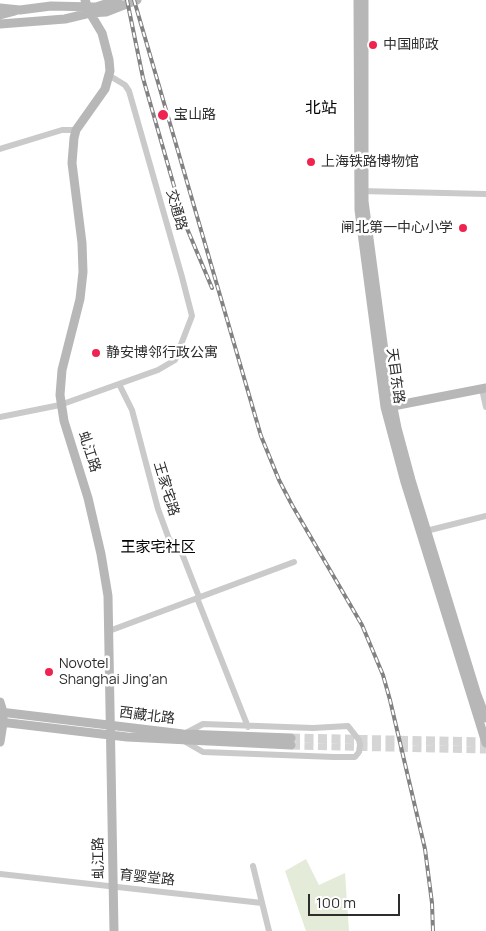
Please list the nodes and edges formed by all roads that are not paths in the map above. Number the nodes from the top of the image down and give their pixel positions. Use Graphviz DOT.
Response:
graph roads {
  1 [pos="118,0"];
  2 [pos="138,0"];
  3 [pos="358,0"];
  4 [pos="364,0"];
  5 [pos="87,6"];
  6 [pos="0,8"];
  7 [pos="20,10"];
  8 [pos="0,15"];
  9 [pos="0,24"];
  10 [pos="110,76"];
  11 [pos="76,130"];
  12 [pos="0,149"];
  13 [pos="361,191"];
  14 [pos="486,194"];
  15 [pos="119,384"];
  16 [pos="484,388"];
  17 [pos="60,405"];
  18 [pos="389,407"];
  19 [pos="486,407"];
  20 [pos="0,417"];
  21 [pos="486,516"];
  22 [pos="426,531"];
  23 [pos="294,562"];
  24 [pos="198,598"];
  25 [pos="110,630"];
  26 [pos="0,702"];
  27 [pos="483,709"];
  28 [pos="1,712"];
  29 [pos="486,718"];
  30 [pos="1,723"];
  31 [pos="110,725"];
  32 [pos="248,727"];
  33 [pos="110,735"];
  34 [pos="183,737"];
  35 [pos="291,741"];
  36 [pos="0,742"];
  37 [pos="486,743"];
  38 [pos="253,866"];
  39 [pos="0,874"];
  40 [pos="113,887"];
  41 [pos="262,903"];
  42 [pos="114,931"];
  43 [pos="269,931"];
  1 -- 5 [label="main road"];
  2 -- 5 [label="main road"];
  3 -- 13 [label="main road, 天目东路"];
  4 -- 13 [label="main road, 天目东路"];
  5 -- 7 [label="main road"];
  5 -- 9 [label="main road"];
  5 -- 10 [label="main road"];
  6 -- 7 [label="main road"];
  7 -- 8 [label="main road"];
  10 -- 11 [label="main road, 虬江路"];
  10 -- 15 [label="street, 交通路"];
  11 -- 12 [label="street"];
  11 -- 17 [label="main road, 虬江路"];
  13 -- 14 [label="street"];
  13 -- 18 [label="main road, 天目东路"];
  15 -- 17 [label="street"];
  15 -- 24 [label="street, 王家宅路"];
  16 -- 18 [label="main road"];
  16 -- 19 [label="street"];
  17 -- 20 [label="street"];
  17 -- 25 [label="main road, 虬江路"];
  18 -- 22 [label="main road, 天目东路"];
  18 -- 37 [label="main road, 天目东路"];
  21 -- 22 [label="street"];
  22 -- 27 [label="main road, 天目东路"];
  23 -- 24 [label="street"];
  24 -- 25 [label="street"];
  24 -- 32 [label="street, 王家宅路"];
  25 -- 31 [label="main road, 虬江路"];
  26 -- 28 [label="main road"];
  27 -- 29 [label="main road, 天目东路"];
  28 -- 30 [label="main road"];
  28 -- 31 [label="main road, 西藏北路"];
  30 -- 33 [label="main road, 西藏北路"];
  30 -- 36 [label="main road"];
  31 -- 33 [label="main road, 虬江路"];
  31 -- 34 [label="main road, 西藏北路"];
  32 -- 34 [label="street"];
  32 -- 34 [label="street"];
  33 -- 34 [label="main road, 西藏北路"];
  33 -- 40 [label="main road, 虬江路"];
  34 -- 35 [label="main road, 西藏北路"];
  38 -- 41 [label="street"];
  39 -- 40 [label="street, 育婴堂路"];
  40 -- 41 [label="street, 育婴堂路"];
  40 -- 42 [label="main road, 虬江路"];
  41 -- 43 [label="street"];
}
